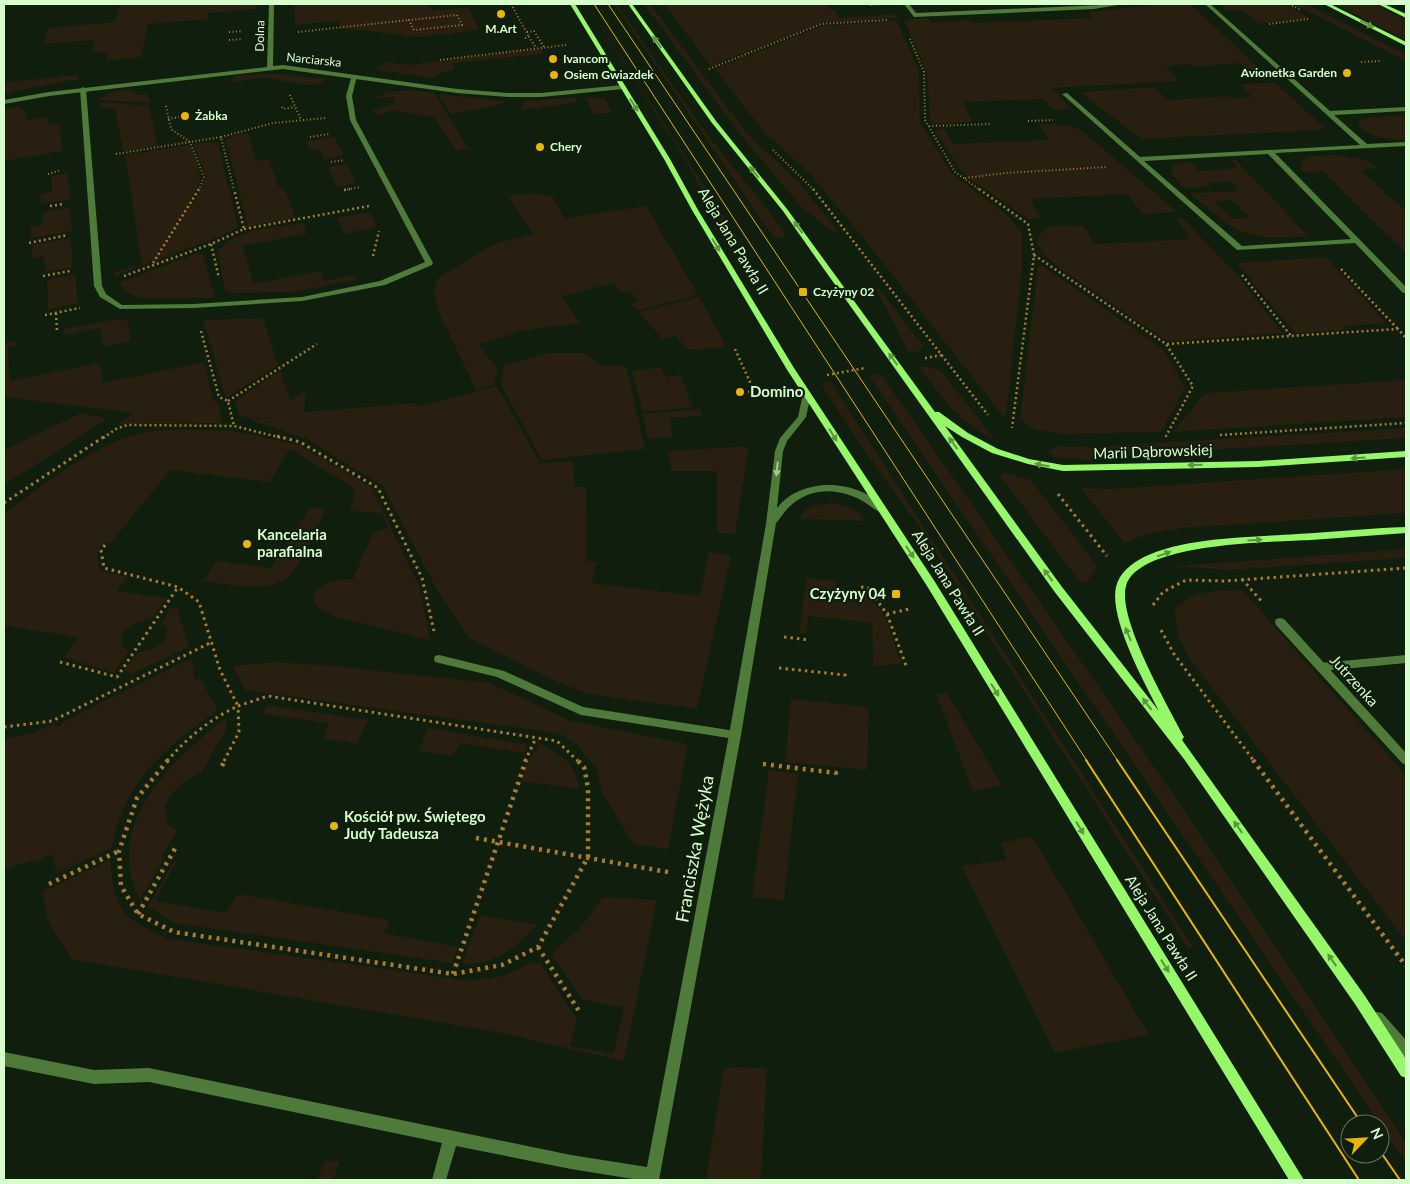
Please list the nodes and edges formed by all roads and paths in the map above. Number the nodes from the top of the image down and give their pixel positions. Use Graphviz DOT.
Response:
graph roads {
  1 [pos="271,4"];
  2 [pos="511,4"];
  3 [pos="572,4"];
  4 [pos="630,4"];
  5 [pos="907,4"];
  6 [pos="1121,4"];
  7 [pos="1207,4"];
  8 [pos="1327,4"];
  9 [pos="1380,4"];
  10 [pos="1406,16"];
  11 [pos="409,20"];
  12 [pos="892,20"];
  13 [pos="1301,20"];
  14 [pos="1269,24"];
  15 [pos="292,32"];
  16 [pos="526,32"];
  17 [pos="530,37"];
  18 [pos="909,37"];
  19 [pos="525,38"];
  20 [pos="568,44"];
  21 [pos="1406,44"];
  22 [pos="536,48"];
  23 [pos="544,48"];
  24 [pos="434,61"];
  25 [pos="1361,62"];
  26 [pos="1376,62"];
  27 [pos="270,68"];
  28 [pos="354,76"];
  29 [pos="712,77"];
  30 [pos="160,81"];
  31 [pos="623,87"];
  32 [pos="83,90"];
  33 [pos="1065,94"];
  34 [pos="4,102"];
  35 [pos="282,107"];
  36 [pos="296,107"];
  37 [pos="1406,109"];
  38 [pos="1328,113"];
  39 [pos="179,117"];
  40 [pos="168,119"];
  41 [pos="301,120"];
  42 [pos="990,124"];
  43 [pos="928,126"];
  44 [pos="337,133"];
  45 [pos="221,137"];
  46 [pos="310,137"];
  47 [pos="190,142"];
  48 [pos="1406,144"];
  49 [pos="1365,146"];
  50 [pos="772,149"];
  51 [pos="1270,152"];
  52 [pos="88,159"];
  53 [pos="349,159"];
  54 [pos="1138,159"];
  55 [pos="332,162"];
  56 [pos="1110,167"];
  57 [pos="964,178"];
  58 [pos="363,187"];
  59 [pos="344,190"];
  60 [pos="395,201"];
  61 [pos="371,205"];
  62 [pos="244,229"];
  63 [pos="77,234"];
  64 [pos="1358,241"];
  65 [pos="29,243"];
  66 [pos="211,244"];
  67 [pos="1034,256"];
  68 [pos="368,257"];
  69 [pos="152,264"];
  70 [pos="1340,268"];
  71 [pos="71,270"];
  72 [pos="43,276"];
  73 [pos="98,286"];
  74 [pos="1406,291"];
  75 [pos="225,304"];
  76 [pos="1266,304"];
  77 [pos="194,306"];
  78 [pos="84,308"];
  79 [pos="56,313"];
  80 [pos="46,315"];
  81 [pos="1398,330"];
  82 [pos="57,332"];
  83 [pos="1292,337"];
  84 [pos="1406,338"];
  85 [pos="317,344"];
  86 [pos="1166,344"];
  87 [pos="735,349"];
  88 [pos="870,368"];
  89 [pos="822,376"];
  90 [pos="764,389"];
  91 [pos="754,391"];
  92 [pos="748,392"];
  93 [pos="807,394"];
  94 [pos="921,399"];
  95 [pos="228,401"];
  96 [pos="992,419"];
  97 [pos="1406,423"];
  98 [pos="234,426"];
  99 [pos="1012,432"];
  100 [pos="1213,435"];
  101 [pos="1174,438"];
  102 [pos="1406,454"];
  103 [pos="1055,491"];
  104 [pos="4,503"];
  105 [pos="883,511"];
  106 [pos="771,524"];
  107 [pos="1406,530"];
  108 [pos="105,545"];
  109 [pos="1107,556"];
  110 [pos="1406,568"];
  111 [pos="1242,580"];
  112 [pos="178,587"];
  113 [pos="861,587"];
  114 [pos="1147,598"];
  115 [pos="1153,605"];
  116 [pos="909,609"];
  117 [pos="1155,613"];
  118 [pos="887,614"];
  119 [pos="1157,621"];
  120 [pos="1280,622"];
  121 [pos="784,637"];
  122 [pos="436,640"];
  123 [pos="808,640"];
  124 [pos="212,642"];
  125 [pos="1406,658"];
  126 [pos="439,659"];
  127 [pos="60,662"];
  128 [pos="1321,667"];
  129 [pos="779,668"];
  130 [pos="907,668"];
  131 [pos="845,670"];
  132 [pos="238,706"];
  133 [pos="4,727"];
  134 [pos="735,735"];
  135 [pos="536,738"];
  136 [pos="1188,756"];
  137 [pos="1406,760"];
  138 [pos="763,764"];
  139 [pos="222,766"];
  140 [pos="836,778"];
  141 [pos="476,838"];
  142 [pos="497,842"];
  143 [pos="177,845"];
  144 [pos="119,851"];
  145 [pos="588,857"];
  146 [pos="673,873"];
  147 [pos="49,884"];
  148 [pos="138,914"];
  149 [pos="538,947"];
  150 [pos="1406,966"];
  151 [pos="453,974"];
  152 [pos="1360,1000"];
  153 [pos="579,1011"];
  154 [pos="1406,1050"];
  155 [pos="4,1060"];
  156 [pos="1406,1071"];
  157 [pos="451,1138"];
  158 [pos="652,1178"];
  159 [pos="439,1180"];
  160 [pos="1297,1180"];
  1 -- 27 [label="street, Dolna"];
  2 -- 16 [label="path"];
  3 -- 31 [label="main road, Aleja Jana Pawła II"];
  94 -- 4 [label="main road, one-way"];
  5 -- 6 [label="street"];
  7 -- 38 [label="street"];
  8 -- 21 [label="main road, one-way"];
  9 -- 10 [label="main road"];
  11 -- 11 [label="path"];
  11 -- 15 [label="path"];
  12 -- 29 [label="path"];
  13 -- 14 [label="path"];
  16 -- 17 [label="path"];
  16 -- 23 [label="path"];
  17 -- 19 [label="path"];
  17 -- 22 [label="path"];
  18 -- 43 [label="path"];
  20 -- 23 [label="path"];
  22 -- 23 [label="path"];
  22 -- 24 [label="path"];
  25 -- 26 [label="path"];
  27 -- 28 [label="street, Narciarska"];
  27 -- 30 [label="street, Narciarska"];
  28 -- 31 [label="street, Narciarska"];
  28 -- 60 [label="street"];
  30 -- 32 [label="street, Narciarska"];
  30 -- 40 [label="path"];
  31 -- 93 [label="main road, Aleja Jana Pawła II, one-way"];
  32 -- 34 [label="street, Narciarska"];
  32 -- 52 [label="street"];
  33 -- 54 [label="street"];
  35 -- 36 [label="path"];
  37 -- 38 [label="street"];
  38 -- 49 [label="street"];
  39 -- 40 [label="path"];
  40 -- 47 [label="path"];
  41 -- 45 [label="path"];
  42 -- 43 [label="path"];
  43 -- 57 [label="path"];
  44 -- 46 [label="path"];
  45 -- 47 [label="path"];
  45 -- 62 [label="path"];
  47 -- 52 [label="path"];
  47 -- 69 [label="path"];
  48 -- 49 [label="street"];
  49 -- 51 [label="street"];
  50 -- 96 [label="path"];
  51 -- 54 [label="street"];
  51 -- 64 [label="street"];
  52 -- 73 [label="street"];
  53 -- 55 [label="path"];
  54 -- 64 [label="street"];
  56 -- 57 [label="path"];
  57 -- 67 [label="path"];
  58 -- 59 [label="path"];
  60 -- 61 [label="path"];
  60 -- 75 [label="street"];
  61 -- 62 [label="path"];
  61 -- 68 [label="path"];
  62 -- 66 [label="path"];
  63 -- 65 [label="path"];
  64 -- 74 [label="street"];
  66 -- 69 [label="path"];
  66 -- 75 [label="path"];
  67 -- 86 [label="path"];
  67 -- 99 [label="path"];
  69 -- 73 [label="path"];
  70 -- 81 [label="path"];
  71 -- 72 [label="path"];
  73 -- 77 [label="street"];
  75 -- 77 [label="street"];
  76 -- 83 [label="path"];
  77 -- 95 [label="path"];
  78 -- 79 [label="path"];
  79 -- 80 [label="path"];
  79 -- 82 [label="path"];
  81 -- 83 [label="path"];
  81 -- 84 [label="path"];
  83 -- 86 [label="path"];
  85 -- 95 [label="path"];
  86 -- 101 [label="path"];
  87 -- 91 [label="path"];
  88 -- 89 [label="path"];
  90 -- 91 [label="path"];
  91 -- 92 [label="path"];
  93 -- 105 [label="main road, Aleja Jana Pawła II, one-way"];
  93 -- 106 [label="street, Franciszka Wężyka, one-way"];
  102 -- 94 [label="main road, Marii Dąbrowskiej, one-way"];
  136 -- 94 [label="main road, one-way"];
  95 -- 98 [label="path"];
  97 -- 100 [label="path"];
  98 -- 104 [label="path"];
  98 -- 122 [label="path"];
  103 -- 109 [label="path"];
  105 -- 106 [label="street, Franciszka Wężyka"];
  105 -- 160 [label="main road, Aleja Jana Pawła II, one-way"];
  106 -- 134 [label="street, Franciszka Wężyka"];
  136 -- 107 [label="main road, one-way"];
  108 -- 112 [label="path"];
  110 -- 111 [label="path"];
  111 -- 115 [label="path"];
  111 -- 120 [label="path"];
  112 -- 124 [label="path"];
  112 -- 127 [label="path"];
  113 -- 118 [label="path"];
  114 -- 115 [label="path"];
  115 -- 117 [label="path"];
  116 -- 118 [label="path"];
  118 -- 130 [label="path"];
  119 -- 150 [label="path"];
  120 -- 128 [label="street, Jutrzenka"];
  121 -- 123 [label="path"];
  124 -- 132 [label="path"];
  124 -- 133 [label="path"];
  125 -- 128 [label="street"];
  126 -- 134 [label="street"];
  128 -- 137 [label="street, Jutrzenka"];
  129 -- 131 [label="path"];
  132 -- 135 [label="path"];
  132 -- 139 [label="path"];
  132 -- 144 [label="path"];
  134 -- 158 [label="street, Franciszka Wężyka"];
  135 -- 142 [label="path"];
  135 -- 145 [label="path"];
  152 -- 136 [label="main road, one-way"];
  138 -- 140 [label="path"];
  141 -- 142 [label="path"];
  142 -- 145 [label="path"];
  142 -- 151 [label="path"];
  143 -- 148 [label="path"];
  144 -- 147 [label="path"];
  144 -- 148 [label="path"];
  145 -- 146 [label="path"];
  145 -- 149 [label="path"];
  148 -- 151 [label="path"];
  149 -- 151 [label="path"];
  149 -- 153 [label="path"];
  152 -- 154 [label="street"];
  152 -- 156 [label="main road"];
  155 -- 157 [label="street"];
  157 -- 158 [label="street"];
  157 -- 159 [label="street"];
}
